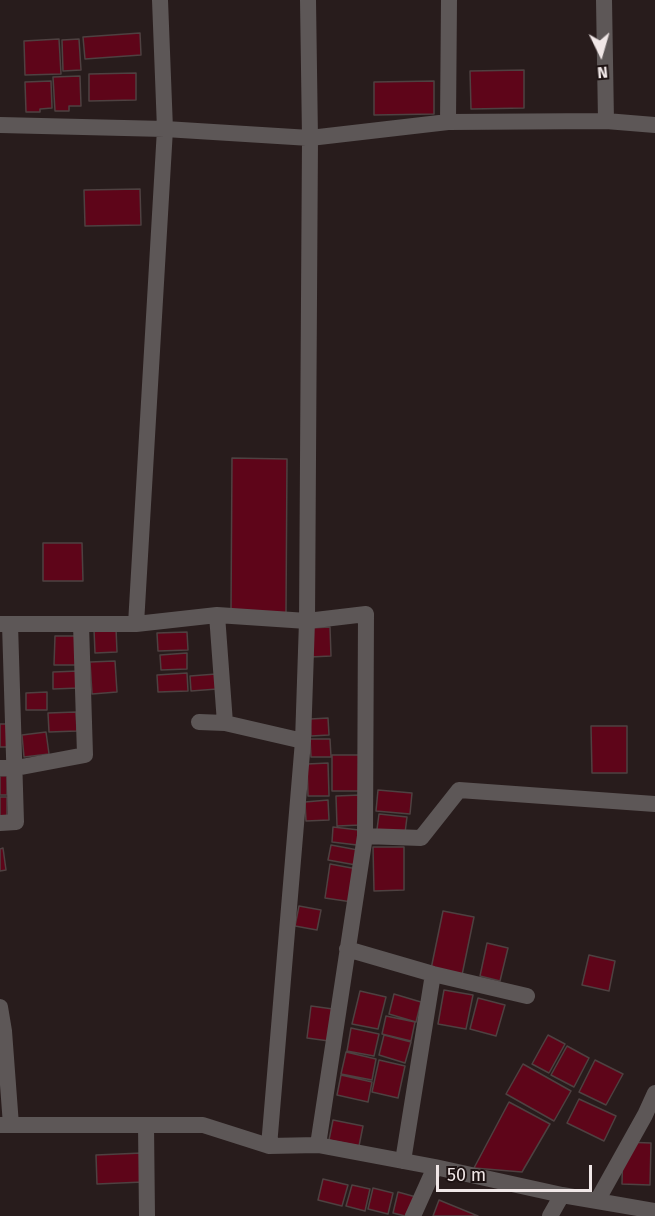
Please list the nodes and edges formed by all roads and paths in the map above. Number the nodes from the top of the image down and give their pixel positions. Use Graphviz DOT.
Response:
graph roads {
  1 [pos="160,0"];
  2 [pos="308,0"];
  3 [pos="449,0"];
  4 [pos="604,0"];
  5 [pos="606,121"];
  6 [pos="448,122"];
  7 [pos="0,124"];
  8 [pos="655,125"];
  9 [pos="165,129"];
  10 [pos="310,138"];
  11 [pos="217,615"];
  12 [pos="307,621"];
  13 [pos="5,624"];
  14 [pos="81,624"];
  15 [pos="136,624"];
  16 [pos="199,722"];
  17 [pos="225,723"];
  18 [pos="303,741"];
  19 [pos="8,768"];
  20 [pos="655,804"];
  21 [pos="0,823"];
  22 [pos="365,836"];
  23 [pos="347,950"];
  24 [pos="433,974"];
  25 [pos="527,996"];
  26 [pos="0,1007"];
  27 [pos="654,1094"];
  28 [pos="5,1125"];
  29 [pos="146,1125"];
  30 [pos="318,1144"];
  31 [pos="269,1146"];
  32 [pos="403,1161"];
  33 [pos="435,1167"];
  34 [pos="562,1195"];
  35 [pos="597,1201"];
  36 [pos="655,1211"];
  37 [pos="147,1216"];
  38 [pos="413,1216"];
  39 [pos="550,1216"];
  1 -- 9 [label="street"];
  2 -- 10 [label="street"];
  3 -- 6 [label="street"];
  4 -- 5 [label="street"];
  5 -- 6 [label="street"];
  5 -- 8 [label="street"];
  6 -- 10 [label="street"];
  7 -- 9 [label="street"];
  9 -- 10 [label="street"];
  9 -- 15 [label="street"];
  10 -- 12 [label="street"];
  11 -- 12 [label="street"];
  11 -- 15 [label="street"];
  11 -- 17 [label="street"];
  12 -- 18 [label="street"];
  12 -- 22 [label="street"];
  13 -- 14 [label="street"];
  13 -- 19 [label="street"];
  14 -- 15 [label="street"];
  14 -- 19 [label="street"];
  16 -- 17 [label="street"];
  17 -- 18 [label="street"];
  18 -- 31 [label="street"];
  19 -- 21 [label="street"];
  20 -- 22 [label="street"];
  22 -- 23 [label="street"];
  23 -- 24 [label="street"];
  23 -- 30 [label="street"];
  24 -- 25 [label="street"];
  24 -- 32 [label="street"];
  26 -- 28 [label="street"];
  27 -- 35 [label="street"];
  28 -- 29 [label="street"];
  29 -- 31 [label="street"];
  29 -- 37 [label="street"];
  30 -- 31 [label="street"];
  30 -- 32 [label="street"];
  32 -- 33 [label="street"];
  33 -- 34 [label="street"];
  33 -- 38 [label="street"];
  34 -- 35 [label="street"];
  34 -- 39 [label="street"];
  35 -- 36 [label="street"];
}
